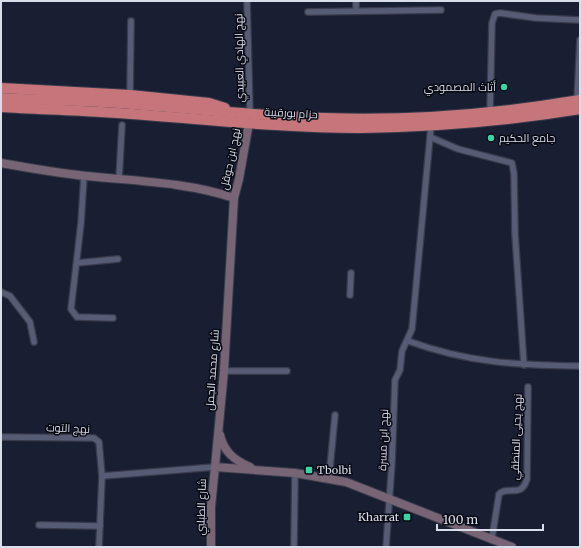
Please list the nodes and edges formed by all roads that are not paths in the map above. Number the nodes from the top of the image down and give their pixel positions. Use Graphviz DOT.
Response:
graph roads {
  1 [pos="247,1"];
  2 [pos="356,1"];
  3 [pos="441,10"];
  4 [pos="356,11"];
  5 [pos="308,12"];
  6 [pos="580,20"];
  7 [pos="131,21"];
  8 [pos="580,40"];
  9 [pos="1,88"];
  10 [pos="130,95"];
  11 [pos="1,98"];
  12 [pos="579,104"];
  13 [pos="1,107"];
  14 [pos="101,107"];
  15 [pos="1,112"];
  16 [pos="490,112"];
  17 [pos="249,119"];
  18 [pos="122,125"];
  19 [pos="431,126"];
  20 [pos="430,137"];
  21 [pos="1,163"];
  22 [pos="84,176"];
  23 [pos="119,179"];
  24 [pos="234,198"];
  25 [pos="118,260"];
  26 [pos="76,263"];
  27 [pos="351,273"];
  28 [pos="1,292"];
  29 [pos="350,295"];
  30 [pos="113,318"];
  31 [pos="34,342"];
  32 [pos="407,342"];
  33 [pos="524,365"];
  34 [pos="580,366"];
  35 [pos="224,371"];
  36 [pos="287,371"];
  37 [pos="528,387"];
  38 [pos="335,415"];
  39 [pos="218,427"];
  40 [pos="1,437"];
  41 [pos="215,467"];
  42 [pos="254,469"];
  43 [pos="294,473"];
  44 [pos="102,476"];
  45 [pos="329,478"];
  46 [pos="390,500"];
  47 [pos="39,525"];
  48 [pos="100,526"];
  49 [pos="492,538"];
  50 [pos="99,547"];
  51 [pos="211,547"];
  52 [pos="294,547"];
  53 [pos="386,547"];
  54 [pos="512,547"];
  1 -- 17 [label="street, نهج الهادي العبيدي"];
  2 -- 4 [label="street"];
  3 -- 4 [label="street"];
  4 -- 5 [label="street"];
  6 -- 16 [label="street"];
  7 -- 10 [label="street"];
  8 -- 12 [label="street"];
  9 -- 10 [label="highway"];
  10 -- 17 [label="highway"];
  11 -- 14 [label="highway, حزام بورقيبة"];
  12 -- 16 [label="highway, حزام بورقيبة"];
  12 -- 19 [label="highway, حزام بورقيبة"];
  13 -- 14 [label="highway, حزام بورقيبة"];
  14 -- 17 [label="highway, حزام بورقيبة"];
  15 -- 17 [label="highway"];
  16 -- 17 [label="highway, حزام بورقيبة"];
  17 -- 19 [label="highway, حزام بورقيبة"];
  17 -- 24 [label="street, نهج ابن حوقل"];
  18 -- 23 [label="street"];
  19 -- 20 [label="street, نهج ابن مسرة"];
  20 -- 32 [label="street, نهج ابن مسرة"];
  20 -- 33 [label="street"];
  21 -- 22 [label="street"];
  22 -- 23 [label="street"];
  22 -- 26 [label="street"];
  23 -- 24 [label="street"];
  24 -- 35 [label="street, شارع محمد الجمل"];
  25 -- 26 [label="street"];
  26 -- 30 [label="street"];
  27 -- 29 [label="street"];
  28 -- 31 [label="street"];
  32 -- 33 [label="street"];
  32 -- 46 [label="street, نهج ابن مسرة"];
  33 -- 34 [label="street"];
  35 -- 36 [label="street"];
  35 -- 39 [label="street, شارع محمد الجمل"];
  37 -- 49 [label="street, نهج يحيى المنطقي"];
  38 -- 45 [label="street"];
  39 -- 41 [label="street, شارع محمد الجمل"];
  39 -- 42 [label="street"];
  40 -- 44 [label="street, نهج التوت"];
  41 -- 42 [label="street"];
  41 -- 44 [label="street"];
  41 -- 51 [label="street, شارع الطبلبي"];
  42 -- 43 [label="street"];
  43 -- 45 [label="street"];
  43 -- 52 [label="street"];
  44 -- 48 [label="street, نهج التوت"];
  45 -- 46 [label="street"];
  46 -- 49 [label="street"];
  46 -- 53 [label="street, نهج ابن مسرة"];
  47 -- 48 [label="street"];
  48 -- 50 [label="street, نهج التوت"];
  49 -- 54 [label="street"];
}
